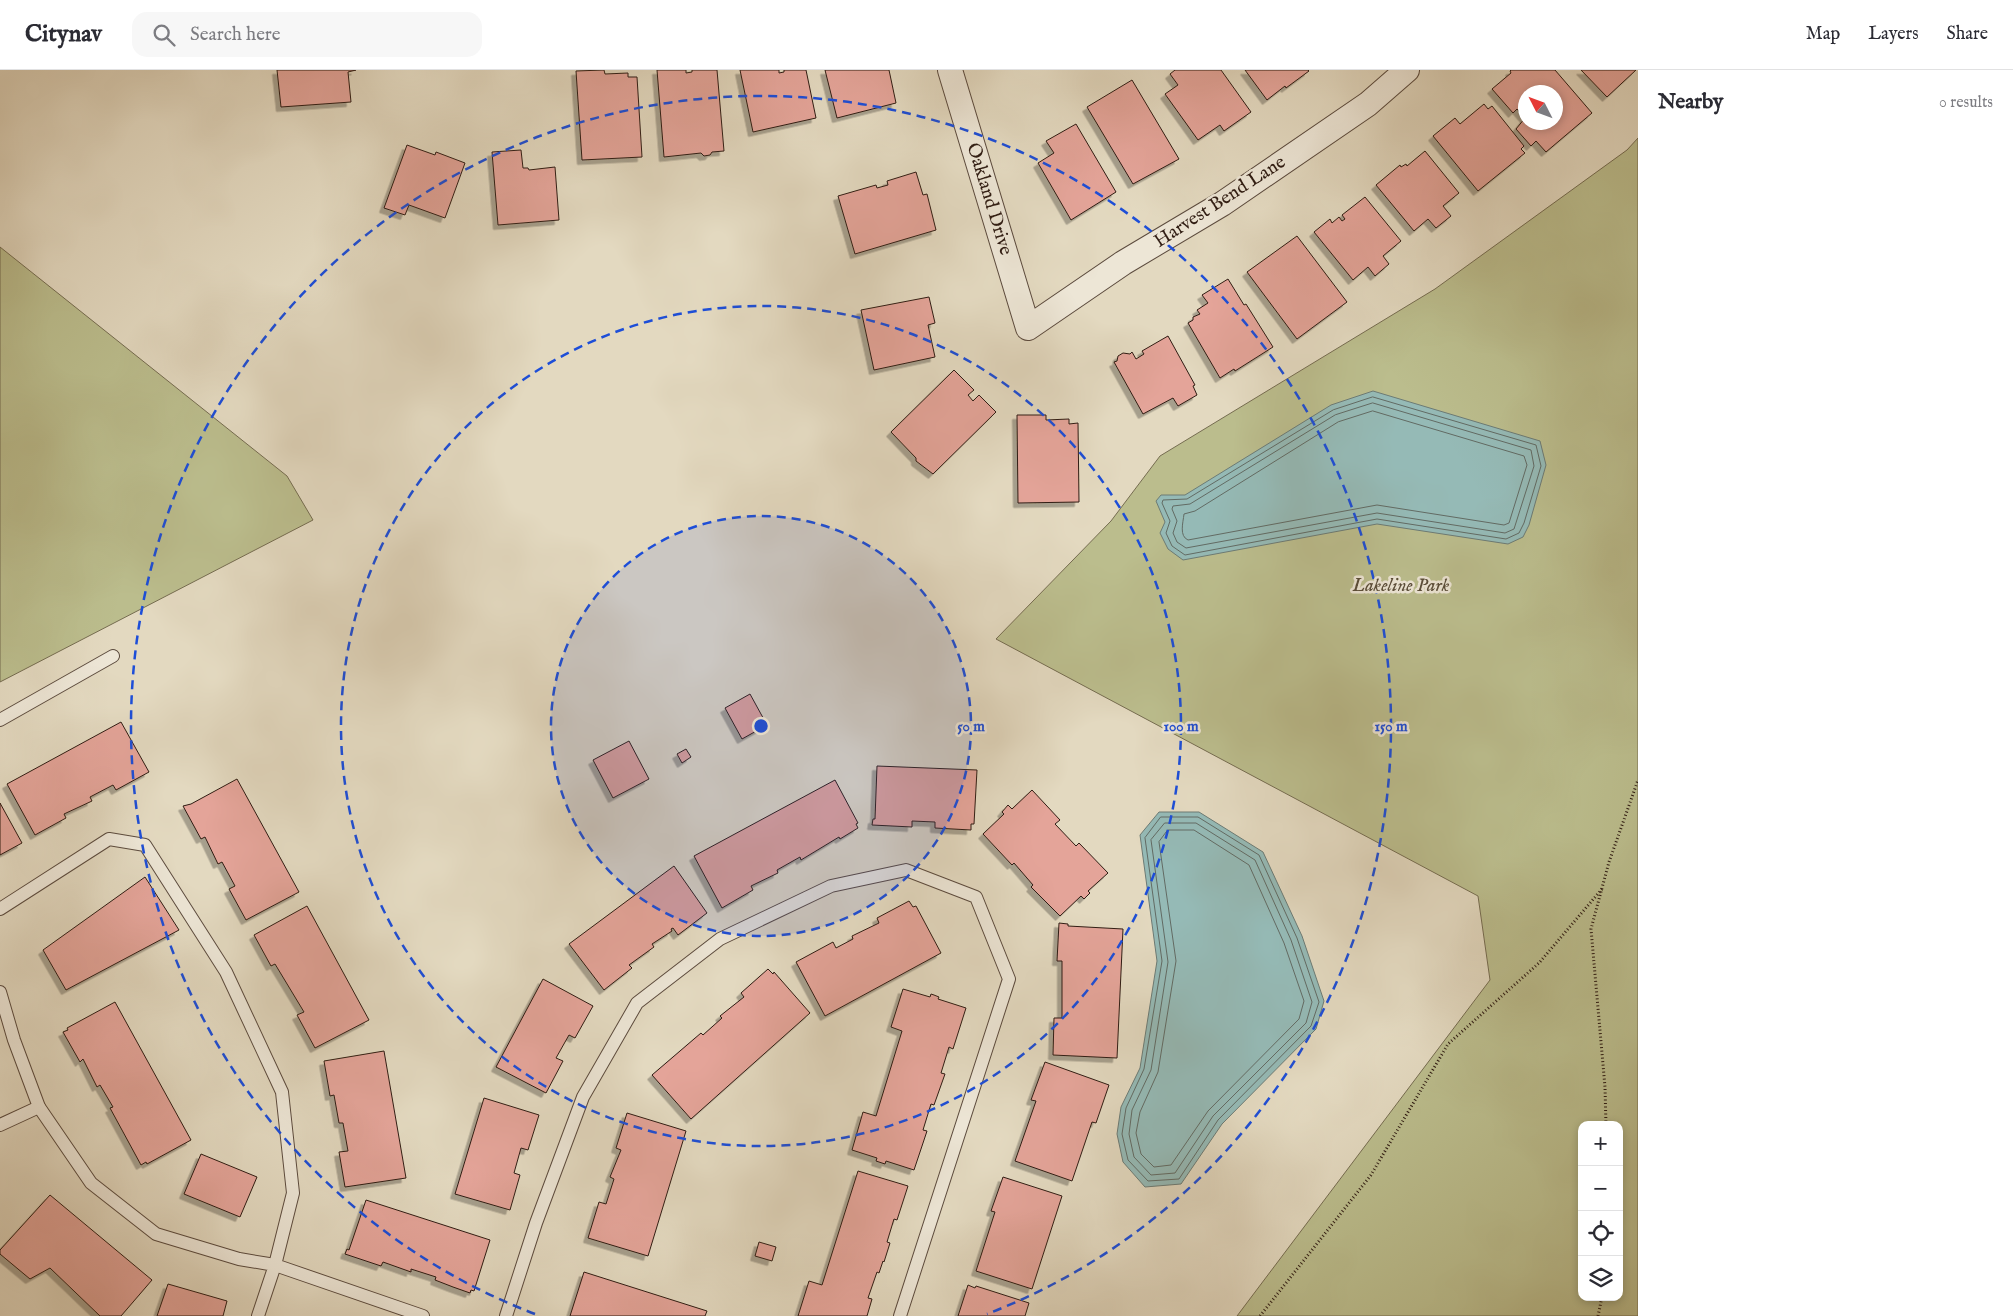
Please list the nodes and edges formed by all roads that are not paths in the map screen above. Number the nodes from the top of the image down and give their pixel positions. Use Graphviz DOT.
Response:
graph roads {
  1 [pos="950,70"];
  2 [pos="1408,70"];
  3 [pos="1028,328"];
  4 [pos="113,656"];
  5 [pos="0,720"];
  6 [pos="0,908"];
  7 [pos="0,992"];
  8 [pos="38,1107"];
  9 [pos="0,1125"];
  10 [pos="275,1265"];
  11 [pos="258,1316"];
  12 [pos="423,1316"];
  13 [pos="506,1316"];
  14 [pos="900,1316"];
  1 -- 3 [label="street, Oakland Drive"];
  2 -- 3 [label="street, Harvest Bend Lane"];
  4 -- 5 [label="lane"];
  6 -- 10 [label="lane"];
  7 -- 8 [label="lane"];
  8 -- 9 [label="lane"];
  8 -- 10 [label="lane"];
  10 -- 11 [label="lane"];
  10 -- 12 [label="lane"];
  13 -- 14 [label="lane"];
}
